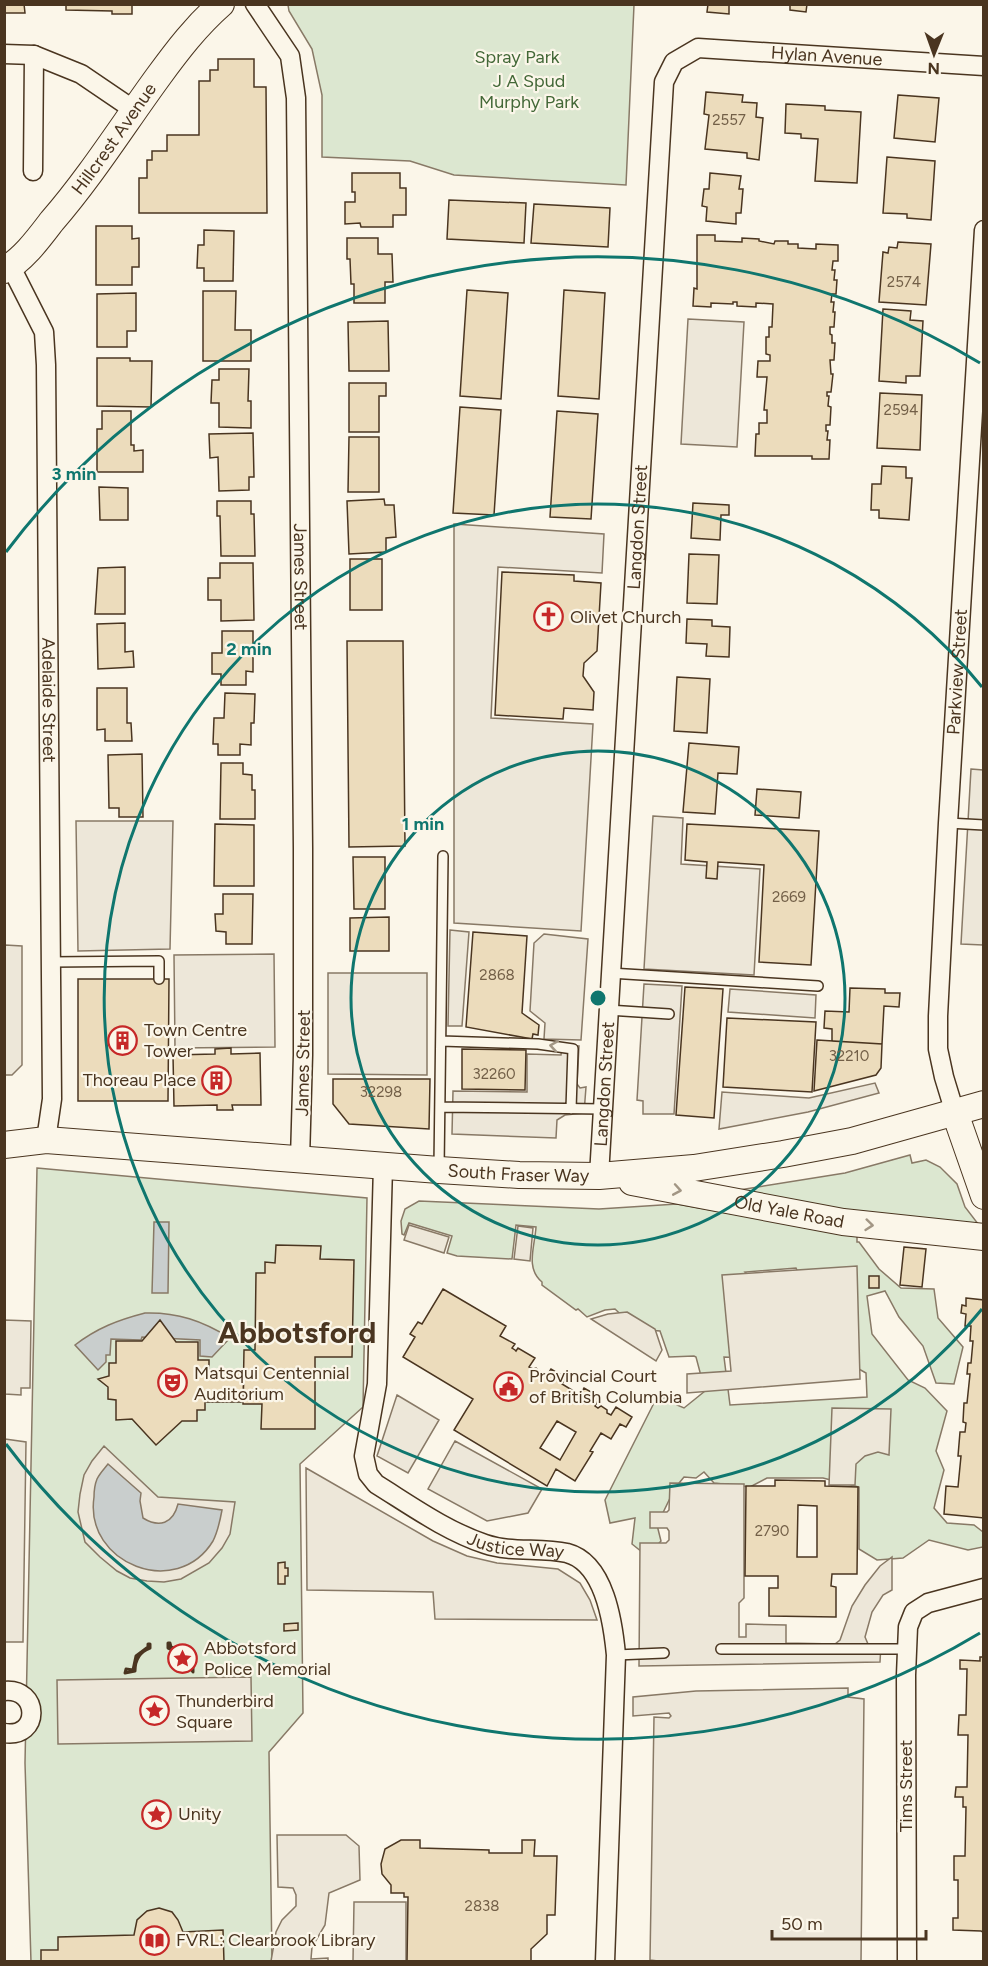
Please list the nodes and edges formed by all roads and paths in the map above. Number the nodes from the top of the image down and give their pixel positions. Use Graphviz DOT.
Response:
graph roads {
  1 [pos="220,4"];
  2 [pos="255,4"];
  3 [pos="4,54"];
  4 [pos="34,55"];
  5 [pos="674,62"];
  6 [pos="984,66"];
  7 [pos="134,110"];
  8 [pos="33,171"];
  9 [pos="984,230"];
  10 [pos="8,269"];
  11 [pos="948,823"];
  12 [pos="984,825"];
  13 [pos="442,856"];
  14 [pos="51,962"];
  15 [pos="610,973"];
  16 [pos="159,978"];
  17 [pos="818,986"];
  18 [pos="608,1010"];
  19 [pos="669,1014"];
  20 [pos="441,1041"];
  21 [pos="984,1104"];
  22 [pos="440,1107"];
  23 [pos="571,1109"];
  24 [pos="603,1109"];
  25 [pos="955,1113"];
  26 [pos="4,1126"];
  27 [pos="46,1140"];
  28 [pos="4,1145"];
  29 [pos="300,1160"];
  30 [pos="383,1166"];
  31 [pos="439,1170"];
  32 [pos="599,1176"];
  33 [pos="984,1196"];
  34 [pos="984,1237"];
  35 [pos="984,1588"];
  36 [pos="907,1648"];
  37 [pos="721,1649"];
  38 [pos="664,1653"];
  39 [pos="616,1655"];
  40 [pos="4,1691"];
  41 [pos="4,1733"];
  42 [pos="605,1962"];
  43 [pos="907,1962"];
  1 -- 7 [label="main road, Hillcrest Avenue"];
  2 -- 29 [label="street, James Street"];
  3 -- 4 [label="street"];
  4 -- 7 [label="street"];
  4 -- 8 [label="street"];
  5 -- 6 [label="street, Hylan Avenue"];
  5 -- 15 [label="street, Langdon Street"];
  7 -- 10 [label="main road, Hillcrest Avenue"];
  9 -- 11 [label="street, Parkview Street"];
  10 -- 14 [label="street, Adelaide Street"];
  11 -- 12 [label="lane"];
  11 -- 25 [label="street, Parkview Street"];
  13 -- 20 [label="lane"];
  14 -- 16 [label="lane"];
  14 -- 27 [label="street, Adelaide Street"];
  15 -- 17 [label="lane"];
  15 -- 18 [label="street, Langdon Street"];
  18 -- 19 [label="lane"];
  18 -- 24 [label="street, Langdon Street"];
  20 -- 22 [label="lane"];
  23 -- 20 [label="lane, one-way"];
  21 -- 25 [label="main road, South Fraser Way"];
  22 -- 23 [label="lane"];
  22 -- 31 [label="lane"];
  23 -- 24 [label="lane"];
  24 -- 32 [label="street, Langdon Street"];
  25 -- 32 [label="main road, South Fraser Way"];
  25 -- 33 [label="main road"];
  26 -- 27 [label="main road, South Fraser Way"];
  27 -- 28 [label="main road, South Fraser Way"];
  27 -- 29 [label="main road, South Fraser Way"];
  29 -- 30 [label="main road, South Fraser Way"];
  30 -- 31 [label="main road, South Fraser Way"];
  30 -- 39 [label="street, Justice Way"];
  31 -- 32 [label="main road, South Fraser Way"];
  32 -- 34 [label="main road, Old Yale Road, one-way"];
  35 -- 36 [label="street, Tims Street"];
  36 -- 37 [label="lane"];
  36 -- 43 [label="street, Tims Street"];
  38 -- 39 [label="lane"];
  39 -- 42 [label="street, Justice Way"];
  40 -- 41 [label="street"];
}
